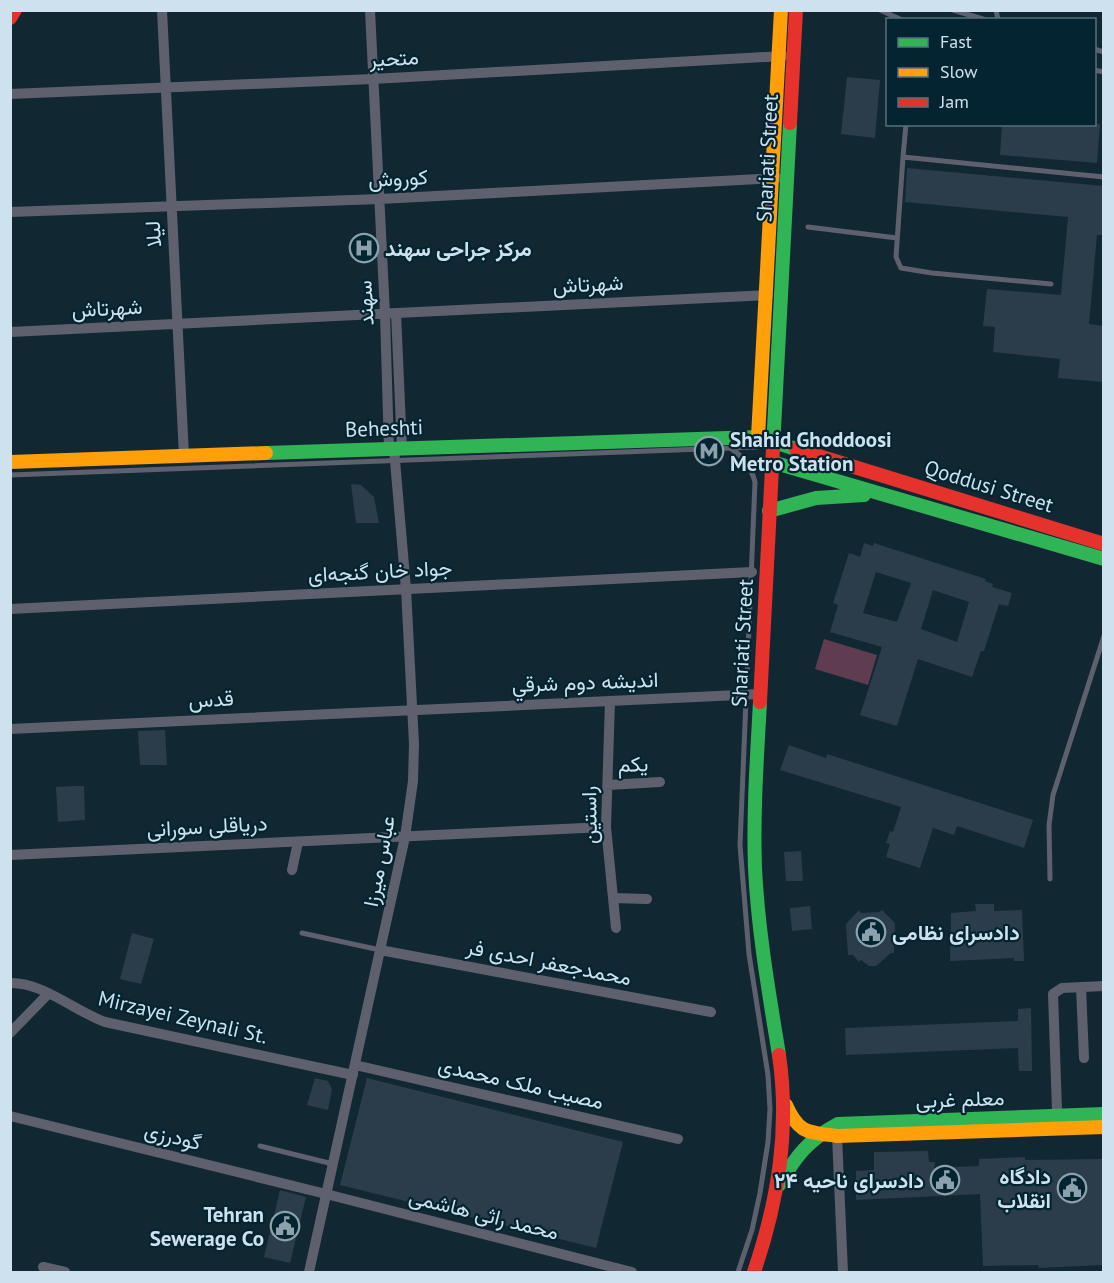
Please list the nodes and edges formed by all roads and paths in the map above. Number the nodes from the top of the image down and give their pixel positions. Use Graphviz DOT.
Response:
graph roads {
  1 [pos="15,10"];
  2 [pos="162,10"];
  3 [pos="370,10"];
  4 [pos="781,10"];
  5 [pos="796,10"];
  6 [pos="880,10"];
  7 [pos="953,10"];
  8 [pos="10,18"];
  9 [pos="900,18"];
  10 [pos="979,18"];
  11 [pos="794,56"];
  12 [pos="779,57"];
  13 [pos="373,79"];
  14 [pos="165,88"];
  15 [pos="10,93"];
  16 [pos="906,126"];
  17 [pos="903,157"];
  18 [pos="787,177"];
  19 [pos="1104,177"];
  20 [pos="773,178"];
  21 [pos="380,199"];
  22 [pos="171,207"];
  23 [pos="10,212"];
  24 [pos="808,227"];
  25 [pos="897,238"];
  26 [pos="1050,284"];
  27 [pos="781,295"];
  28 [pos="766,296"];
  29 [pos="391,313"];
  30 [pos="177,325"];
  31 [pos="10,332"];
  32 [pos="758,437"];
  33 [pos="774,442"];
  34 [pos="730,448"];
  35 [pos="395,452"];
  36 [pos="184,456"];
  37 [pos="10,462"];
  38 [pos="772,462"];
  39 [pos="10,475"];
  40 [pos="885,495"];
  41 [pos="769,512"];
  42 [pos="1104,544"];
  43 [pos="1104,560"];
  44 [pos="752,572"];
  45 [pos="766,572"];
  46 [pos="406,589"];
  47 [pos="10,609"];
  48 [pos="1104,636"];
  49 [pos="753,694"];
  50 [pos="610,701"];
  51 [pos="412,709"];
  52 [pos="10,729"];
  53 [pos="660,782"];
  54 [pos="608,785"];
  55 [pos="606,827"];
  56 [pos="405,837"];
  57 [pos="298,842"];
  58 [pos="10,855"];
  59 [pos="292,870"];
  60 [pos="1050,879"];
  61 [pos="613,898"];
  62 [pos="647,899"];
  63 [pos="616,928"];
  64 [pos="302,933"];
  65 [pos="380,950"];
  66 [pos="10,983"];
  67 [pos="1104,986"];
  68 [pos="1082,987"];
  69 [pos="48,994"];
  70 [pos="711,1012"];
  71 [pos="10,1033"];
  72 [pos="1084,1058"];
  73 [pos="354,1070"];
  74 [pos="784,1100"];
  75 [pos="1057,1110"];
  76 [pos="1104,1114"];
  77 [pos="10,1116"];
  78 [pos="930,1127"];
  79 [pos="1104,1127"];
  80 [pos="819,1133"];
  81 [pos="837,1136"];
  82 [pos="678,1139"];
  83 [pos="260,1146"];
  84 [pos="333,1164"];
  85 [pos="776,1190"];
  86 [pos="326,1194"];
  87 [pos="43,1267"];
  88 [pos="65,1272"];
  89 [pos="309,1272"];
  90 [pos="632,1272"];
  91 [pos="738,1272"];
  92 [pos="754,1272"];
  93 [pos="843,1272"];
  1 -- 8 [label="main road"];
  2 -- 14 [label="street, لیلا"];
  3 -- 13 [label="street, سهند"];
  4 -- 12 [label="main road, Shariati Street"];
  5 -- 11 [label="main road, Shariati Street"];
  6 -- 9 [label="lane"];
  7 -- 10 [label="lane"];
  11 -- 12 [label="street, متحیر"];
  11 -- 18 [label="main road, Shariati Street"];
  12 -- 13 [label="street, متحیر"];
  12 -- 20 [label="main road, Shariati Street"];
  13 -- 14 [label="street, متحیر"];
  13 -- 21 [label="street, سهند"];
  14 -- 15 [label="street, متحیر"];
  14 -- 22 [label="street, لیلا"];
  16 -- 17 [label="lane"];
  17 -- 19 [label="lane"];
  17 -- 25 [label="lane"];
  18 -- 20 [label="street, کوروش"];
  18 -- 27 [label="main road, Shariati Street"];
  20 -- 21 [label="street, کوروش"];
  20 -- 28 [label="main road, Shariati Street"];
  21 -- 22 [label="street, کوروش"];
  21 -- 29 [label="street, سهند"];
  22 -- 23 [label="street, کوروش"];
  22 -- 30 [label="street, لیلا"];
  24 -- 25 [label="lane"];
  25 -- 26 [label="lane"];
  27 -- 28 [label="street, شهرتاش"];
  27 -- 33 [label="main road, Shariati Street"];
  28 -- 29 [label="street, شهرتاش"];
  28 -- 32 [label="main road, Shariati Street"];
  29 -- 30 [label="street, شهرتاش"];
  29 -- 35 [label="street, سهند"];
  30 -- 31 [label="street, شهرتاش"];
  30 -- 36 [label="street, لیلا"];
  32 -- 33 [label="main road, Qoddusi Street"];
  32 -- 35 [label="main road, Beheshti"];
  33 -- 34 [label="lane"];
  33 -- 38 [label="main road, Shariati Street"];
  33 -- 42 [label="main road, Qoddusi Street"];
  34 -- 35 [label="lane"];
  34 -- 44 [label="lane"];
  35 -- 36 [label="main road, Beheshti"];
  35 -- 39 [label="lane"];
  35 -- 46 [label="street, عباس میرزا"];
  36 -- 37 [label="main road, Beheshti"];
  38 -- 40 [label="main road, Qoddusi Street"];
  38 -- 41 [label="main road, Shariati Street"];
  40 -- 41 [label="main road"];
  40 -- 43 [label="main road, Qoddusi Street"];
  41 -- 45 [label="main road, Shariati Street"];
  44 -- 45 [label="main road"];
  44 -- 46 [label="street, جواد خان گنجه‌ای"];
  44 -- 49 [label="lane"];
  45 -- 49 [label="main road, Shariati Street"];
  46 -- 47 [label="street, جواد خان گنجه‌ای"];
  46 -- 51 [label="street, عباس میرزا"];
  48 -- 60 [label="lane"];
  49 -- 50 [label="street, انديشه دوم شرقي"];
  49 -- 74 [label="main road, Shariati Street"];
  49 -- 91 [label="lane"];
  50 -- 51 [label="street, انديشه دوم شرقي"];
  50 -- 54 [label="street, راستین"];
  51 -- 52 [label="street, قدس"];
  51 -- 56 [label="street, عباس میرزا"];
  53 -- 54 [label="street, یکم"];
  54 -- 55 [label="street, راستین"];
  55 -- 56 [label="street, دریاقلی سورانی"];
  55 -- 61 [label="street, راستین"];
  56 -- 57 [label="street, دریاقلی سورانی"];
  56 -- 65 [label="street, عباس میرزا"];
  57 -- 58 [label="street, دریاقلی سورانی"];
  57 -- 59 [label="street"];
  61 -- 62 [label="street"];
  61 -- 63 [label="street, راستین"];
  64 -- 65 [label="lane"];
  65 -- 70 [label="street, محمدجعفر احدی فر"];
  65 -- 73 [label="street, عباس میرزا"];
  66 -- 69 [label="street, Mirzayei Zeynali St."];
  67 -- 68 [label="street"];
  68 -- 72 [label="street"];
  68 -- 75 [label="street"];
  69 -- 71 [label="street"];
  69 -- 73 [label="street, Mirzayei Zeynali St."];
  73 -- 82 [label="street, مصیب ملک محمدی"];
  73 -- 84 [label="street, عباس میرزا"];
  74 -- 80 [label="main road"];
  74 -- 85 [label="main road, Shariati Street"];
  76 -- 78 [label="main road, معلم غربی"];
  77 -- 86 [label="street, گودرزی"];
  78 -- 79 [label="main road"];
  78 -- 80 [label="main road, معلم غربی"];
  78 -- 81 [label="main road"];
  80 -- 81 [label="main road"];
  80 -- 85 [label="main road"];
  81 -- 93 [label="street"];
  83 -- 84 [label="lane"];
  84 -- 86 [label="street, عباس میرزا"];
  85 -- 92 [label="main road, Shariati Street"];
  86 -- 89 [label="street, عباس میرزا"];
  86 -- 90 [label="street, محمد راثی هاشمی"];
  87 -- 88 [label="street"];
}
